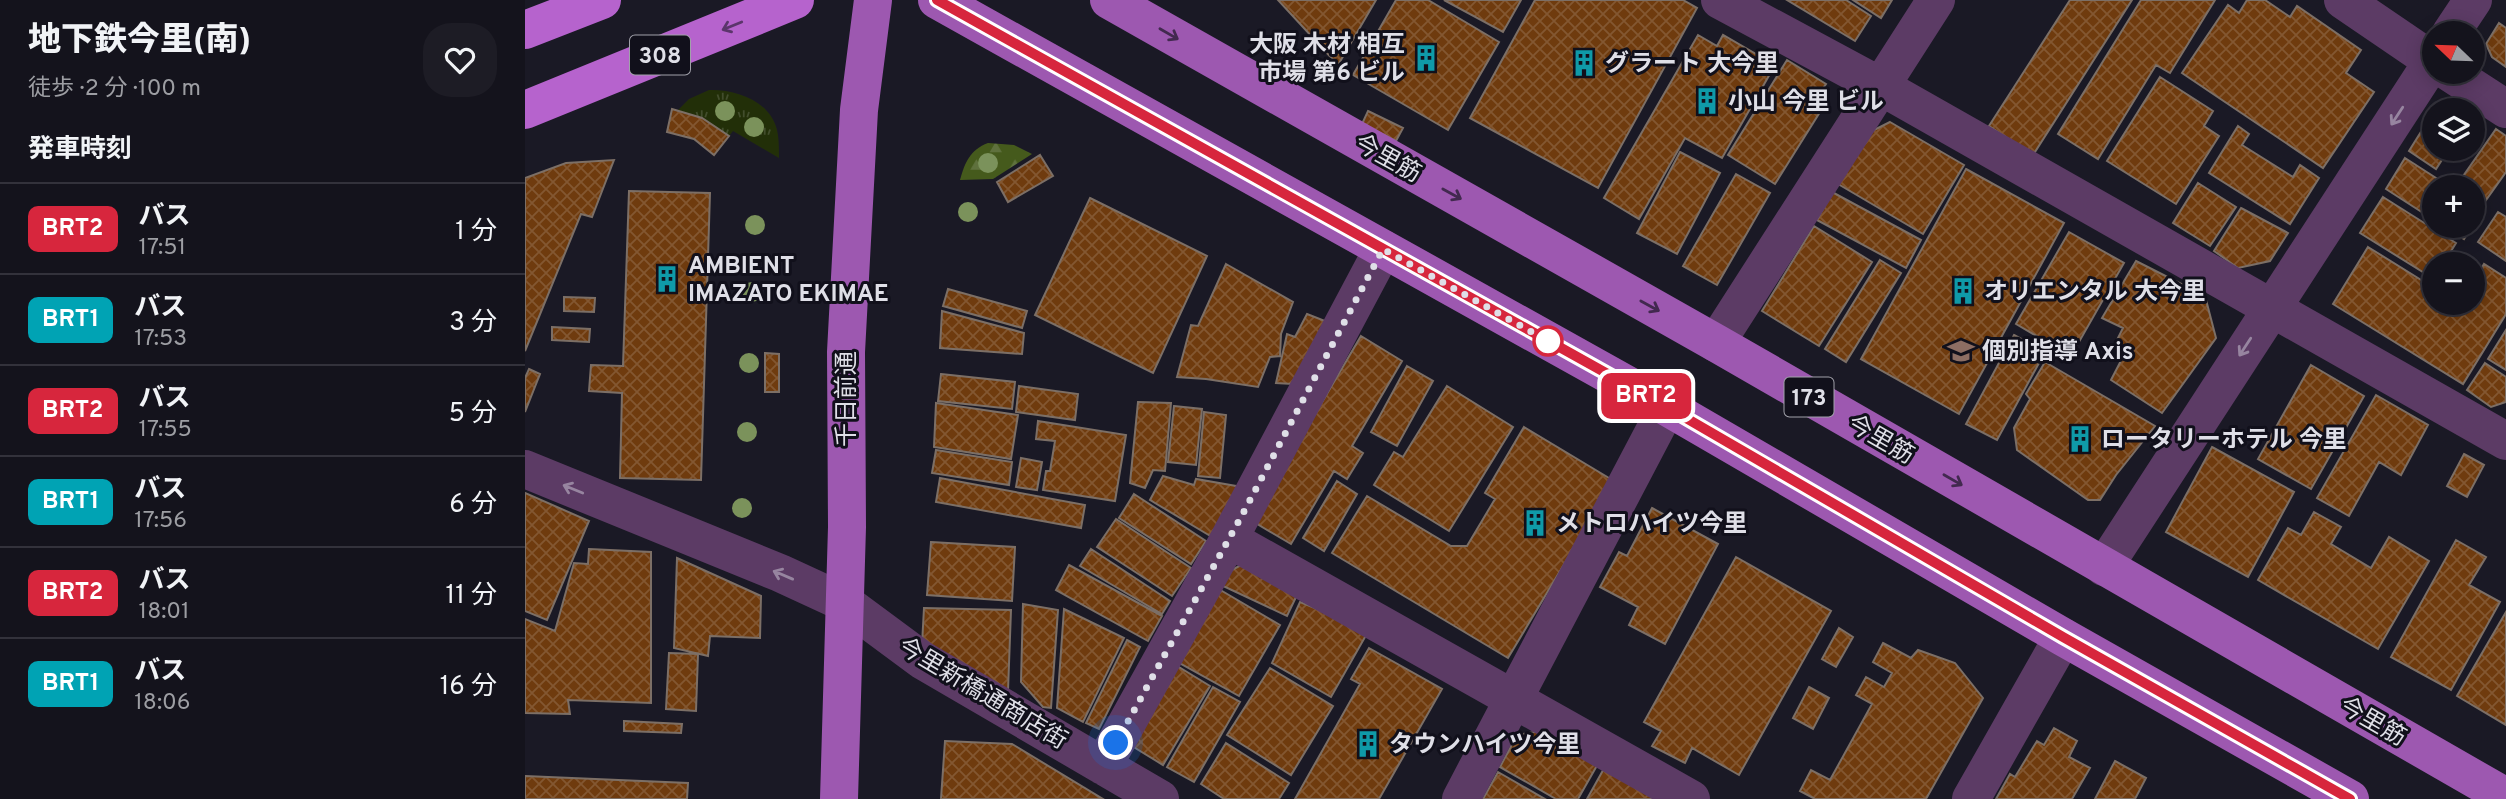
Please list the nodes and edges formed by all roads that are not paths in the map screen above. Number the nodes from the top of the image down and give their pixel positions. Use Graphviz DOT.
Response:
graph roads {
  1 [pos="554,0"];
  2 [pos="602,0"];
  3 [pos="795,0"];
  4 [pos="873,0"];
  5 [pos="937,0"];
  6 [pos="1109,0"];
  7 [pos="1720,0"];
  8 [pos="1935,0"];
  9 [pos="2343,0"];
  10 [pos="2473,0"];
  11 [pos="2461,21"];
  12 [pos="525,28"];
  13 [pos="2422,46"];
  14 [pos="2422,84"];
  15 [pos="2474,84"];
  16 [pos="1880,86"];
  17 [pos="2506,109"];
  18 [pos="525,110"];
  19 [pos="1383,249"];
  20 [pos="2271,308"];
  21 [pos="1716,343"];
  22 [pos="1667,407"];
  23 [pos="2506,441"];
  24 [pos="525,469"];
  25 [pos="1229,539"];
  26 [pos="2104,567"];
  27 [pos="845,603"];
  28 [pos="2063,637"];
  29 [pos="1514,701"];
  30 [pos="1103,766"];
  31 [pos="2506,798"];
  32 [pos="838,799"];
  33 [pos="1160,799"];
  34 [pos="1461,799"];
  35 [pos="1691,799"];
  36 [pos="1971,799"];
  37 [pos="2350,799"];
  1 -- 12 [label="street"];
  2 -- 12 [label="highway"];
  3 -- 18 [label="highway, 308, one-way"];
  4 -- 27 [label="main road, 千日前通"];
  5 -- 19 [label="main road"];
  6 -- 21 [label="main road, 今里筋 / 173, one-way"];
  7 -- 16 [label="street"];
  8 -- 16 [label="street"];
  9 -- 13 [label="street"];
  10 -- 11 [label="street"];
  14 -- 20 [label="street, one-way"];
  15 -- 17 [label="street"];
  16 -- 20 [label="street"];
  16 -- 21 [label="street"];
  19 -- 22 [label="main road"];
  19 -- 25 [label="street"];
  20 -- 23 [label="street"];
  20 -- 26 [label="street, one-way"];
  21 -- 26 [label="main road, 今里筋 / 173, one-way"];
  22 -- 28 [label="main road"];
  22 -- 29 [label="street"];
  27 -- 24 [label="street, 今里新橋通商店街, one-way"];
  25 -- 29 [label="street"];
  25 -- 30 [label="street"];
  26 -- 31 [label="main road, 今里筋 / 173"];
  27 -- 30 [label="street, 今里新橋通商店街"];
  27 -- 32 [label="main road, 千日前通"];
  28 -- 36 [label="street"];
  28 -- 37 [label="main road"];
  29 -- 34 [label="street"];
  29 -- 35 [label="street"];
  30 -- 33 [label="street, 今里新橋通商店街"];
}
